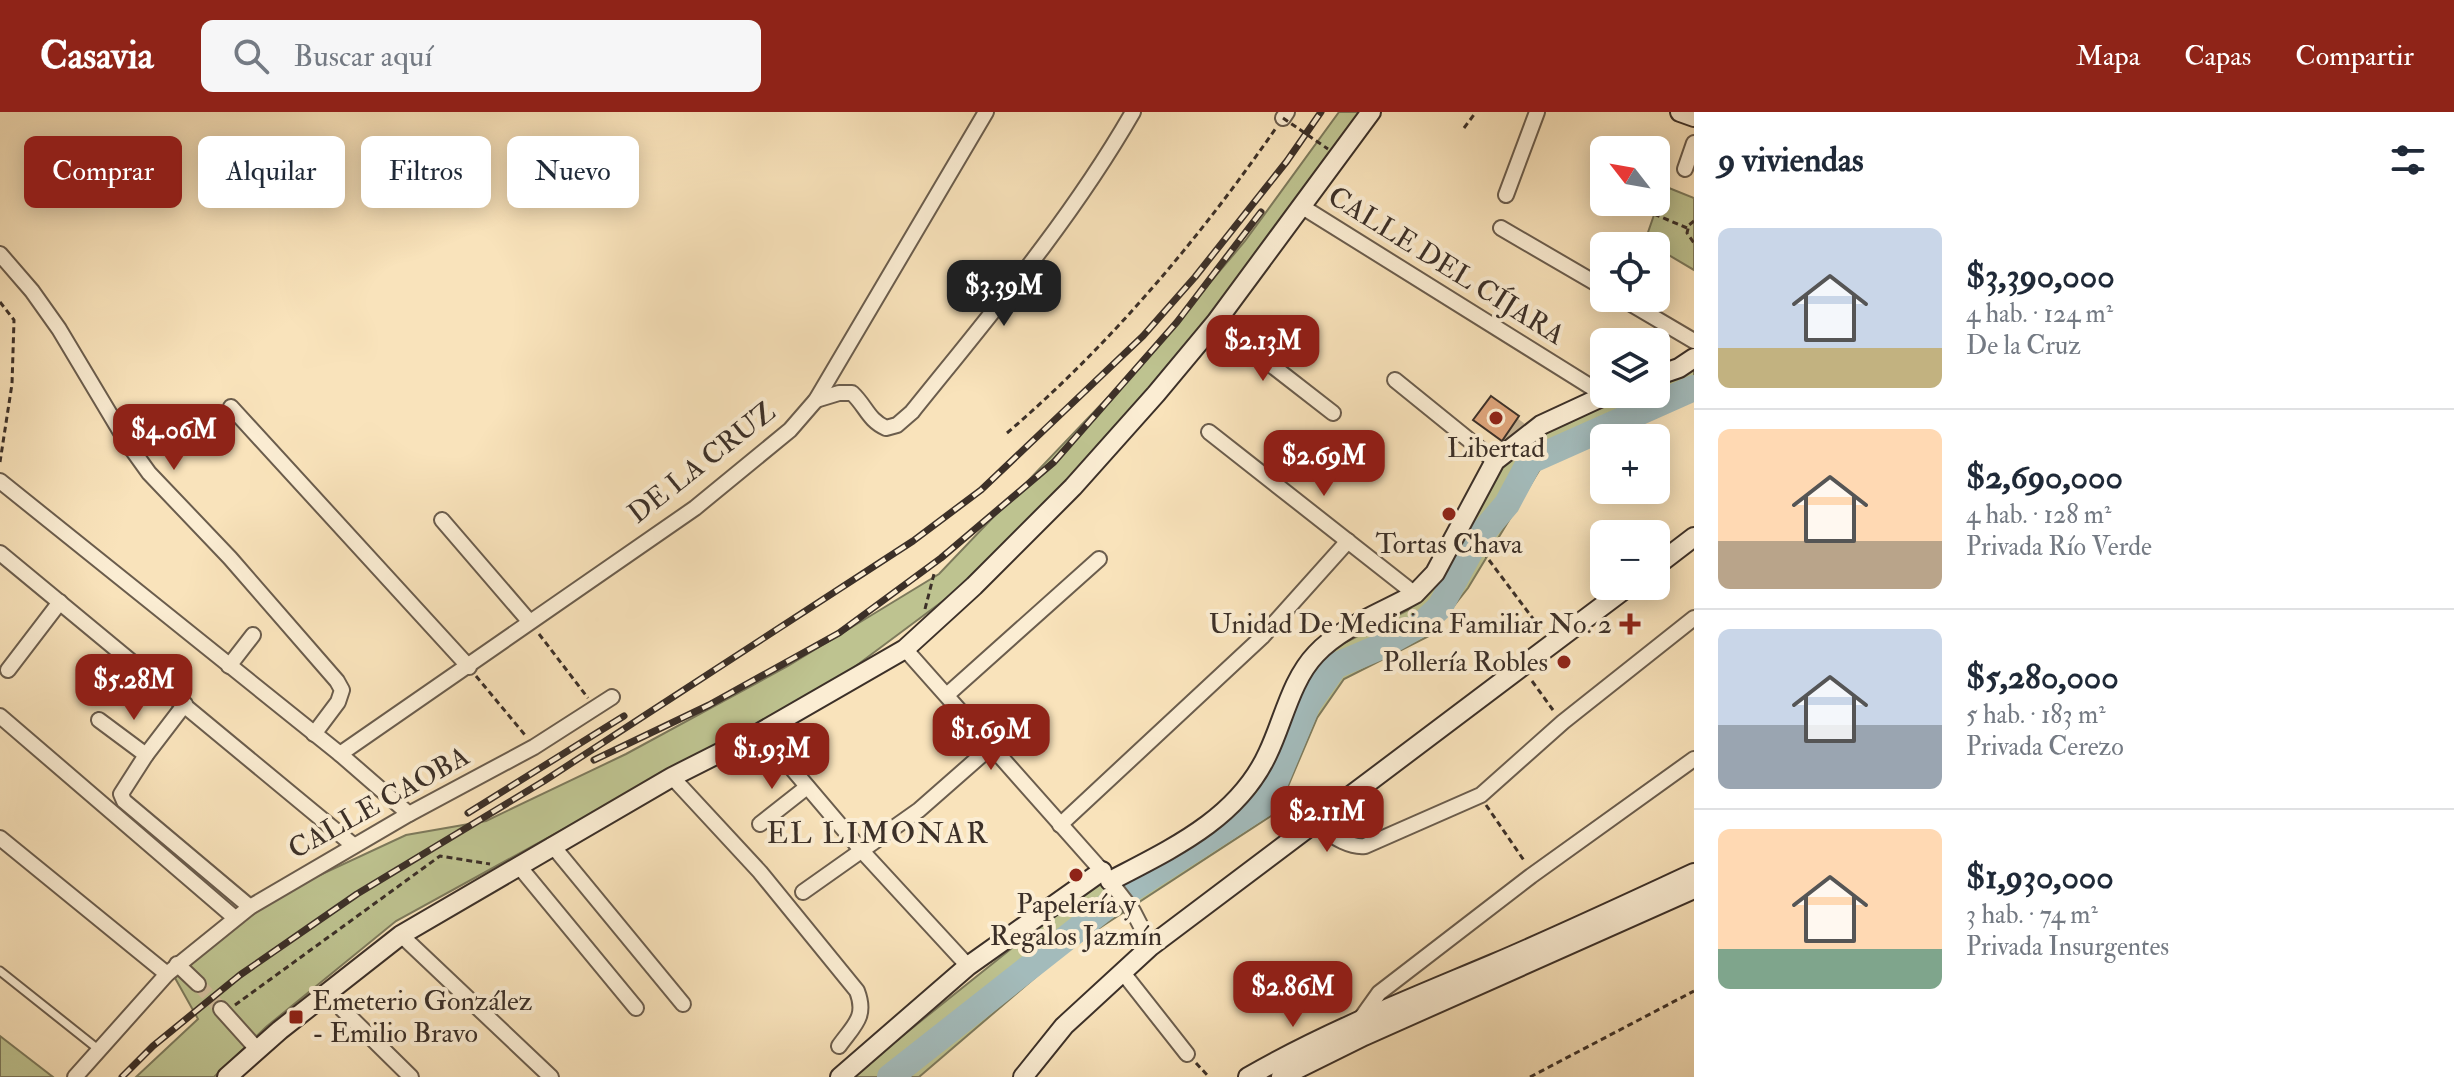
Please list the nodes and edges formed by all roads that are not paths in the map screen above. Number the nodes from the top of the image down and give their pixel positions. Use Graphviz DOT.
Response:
graph roads {
  1 [pos="986,112"];
  2 [pos="1133,112"];
  3 [pos="1371,112"];
  4 [pos="1537,112"];
  5 [pos="1680,112"];
  6 [pos="1694,117"];
  7 [pos="1694,143"];
  8 [pos="1685,169"];
  9 [pos="1506,195"];
  10 [pos="1301,206"];
  11 [pos="1501,228"];
  12 [pos="0,254"];
  13 [pos="1590,280"];
  14 [pos="1645,312"];
  15 [pos="1216,322"];
  16 [pos="1694,341"];
  17 [pos="1694,358"];
  18 [pos="1670,371"];
  19 [pos="1395,380"];
  20 [pos="1590,385"];
  21 [pos="816,400"];
  22 [pos="1590,402"];
  23 [pos="231,407"];
  24 [pos="1333,413"];
  25 [pos="1209,432"];
  26 [pos="1495,461"];
  27 [pos="0,481"];
  28 [pos="442,520"];
  29 [pos="1694,537"];
  30 [pos="1348,541"];
  31 [pos="0,553"];
  32 [pos="1670,555"];
  33 [pos="1099,559"];
  34 [pos="1415,594"];
  35 [pos="1611,600"];
  36 [pos="60,602"];
  37 [pos="1694,618"];
  38 [pos="529,621"];
  39 [pos="253,635"];
  40 [pos="905,649"];
  41 [pos="229,666"];
  42 [pos="469,667"];
  43 [pos="8,670"];
  44 [pos="948,694"];
  45 [pos="612,697"];
  46 [pos="185,704"];
  47 [pos="0,716"];
  48 [pos="99,720"];
  49 [pos="761,732"];
  50 [pos="314,734"];
  51 [pos="993,745"];
  52 [pos="340,754"];
  53 [pos="146,755"];
  54 [pos="1694,759"];
  55 [pos="672,777"];
  56 [pos="807,787"];
  57 [pos="409,814"];
  58 [pos="1313,823"];
  59 [pos="760,824"];
  60 [pos="1060,825"];
  61 [pos="0,838"];
  62 [pos="353,845"];
  63 [pos="552,845"];
  64 [pos="862,851"];
  65 [pos="518,865"];
  66 [pos="1694,873"];
  67 [pos="1110,881"];
  68 [pos="1694,889"];
  69 [pos="803,892"];
  70 [pos="250,907"];
  71 [pos="235,918"];
  72 [pos="401,935"];
  73 [pos="1151,946"];
  74 [pos="968,966"];
  75 [pos="172,969"];
  76 [pos="0,971"];
  77 [pos="1124,974"];
  78 [pos="198,984"];
  79 [pos="683,1004"];
  80 [pos="636,1008"];
  81 [pos="226,1009"];
  82 [pos="342,1009"];
  83 [pos="1362,1028"];
  84 [pos="839,1046"];
  85 [pos="98,1049"];
  86 [pos="257,1049"];
  87 [pos="1187,1054"];
  88 [pos="75,1077"];
  89 [pos="227,1077"];
  90 [pos="411,1077"];
  91 [pos="551,1077"];
  92 [pos="840,1077"];
  93 [pos="1023,1077"];
  94 [pos="1248,1077"];
  95 [pos="1281,1077"];
  1 -- 21 [label="street, DE LA CRUZ"];
  2 -- 21 [label="street"];
  3 -- 10 [label="street"];
  4 -- 9 [label="street"];
  5 -- 6 [label="street"];
  7 -- 8 [label="street"];
  10 -- 15 [label="street"];
  10 -- 20 [label="street, CALLE DEL CÍJARA"];
  11 -- 13 [label="street"];
  12 -- 50 [label="street"];
  14 -- 16 [label="street"];
  15 -- 24 [label="street"];
  15 -- 40 [label="street"];
  17 -- 18 [label="street"];
  19 -- 26 [label="street"];
  21 -- 38 [label="street, DE LA CRUZ"];
  22 -- 26 [label="street"];
  23 -- 42 [label="street"];
  25 -- 30 [label="street"];
  26 -- 34 [label="street"];
  27 -- 41 [label="street"];
  28 -- 38 [label="street"];
  29 -- 32 [label="street"];
  30 -- 34 [label="street"];
  30 -- 60 [label="street"];
  31 -- 36 [label="street"];
  33 -- 44 [label="street"];
  34 -- 67 [label="street"];
  35 -- 58 [label="street"];
  36 -- 43 [label="street"];
  36 -- 46 [label="street"];
  37 -- 58 [label="street"];
  38 -- 42 [label="street, DE LA CRUZ"];
  39 -- 41 [label="street"];
  40 -- 44 [label="street"];
  40 -- 49 [label="street"];
  41 -- 50 [label="street"];
  42 -- 52 [label="street, DE LA CRUZ"];
  44 -- 51 [label="street"];
  45 -- 57 [label="street, CALLE CAOBA"];
  46 -- 53 [label="street"];
  46 -- 62 [label="street"];
  47 -- 71 [label="street"];
  48 -- 53 [label="street"];
  49 -- 55 [label="street"];
  49 -- 56 [label="street"];
  50 -- 52 [label="street"];
  51 -- 60 [label="street"];
  51 -- 64 [label="street"];
  52 -- 57 [label="street"];
  53 -- 70 [label="street"];
  54 -- 83 [label="street"];
  55 -- 63 [label="street"];
  55 -- 84 [label="street"];
  56 -- 59 [label="street"];
  56 -- 64 [label="street"];
  57 -- 62 [label="street, CALLE CAOBA"];
  58 -- 73 [label="street"];
  60 -- 67 [label="street"];
  61 -- 75 [label="street"];
  62 -- 70 [label="street, CALLE CAOBA"];
  63 -- 65 [label="street"];
  63 -- 79 [label="street"];
  64 -- 69 [label="street"];
  64 -- 74 [label="street"];
  65 -- 72 [label="street"];
  65 -- 80 [label="street"];
  66 -- 83 [label="street"];
  67 -- 73 [label="street"];
  67 -- 74 [label="street"];
  68 -- 83 [label="street"];
  70 -- 71 [label="street, CALLE CAOBA"];
  71 -- 75 [label="street, CALLE CAOBA"];
  72 -- 86 [label="street"];
  72 -- 91 [label="street"];
  73 -- 77 [label="street"];
  74 -- 92 [label="street"];
  75 -- 78 [label="street"];
  75 -- 85 [label="street, CALLE CAOBA"];
  76 -- 85 [label="lane"];
  77 -- 87 [label="street"];
  77 -- 93 [label="street"];
  81 -- 86 [label="street"];
  82 -- 90 [label="street"];
  83 -- 94 [label="street"];
  83 -- 95 [label="street"];
  85 -- 88 [label="street, CALLE CAOBA"];
  86 -- 89 [label="street"];
}
